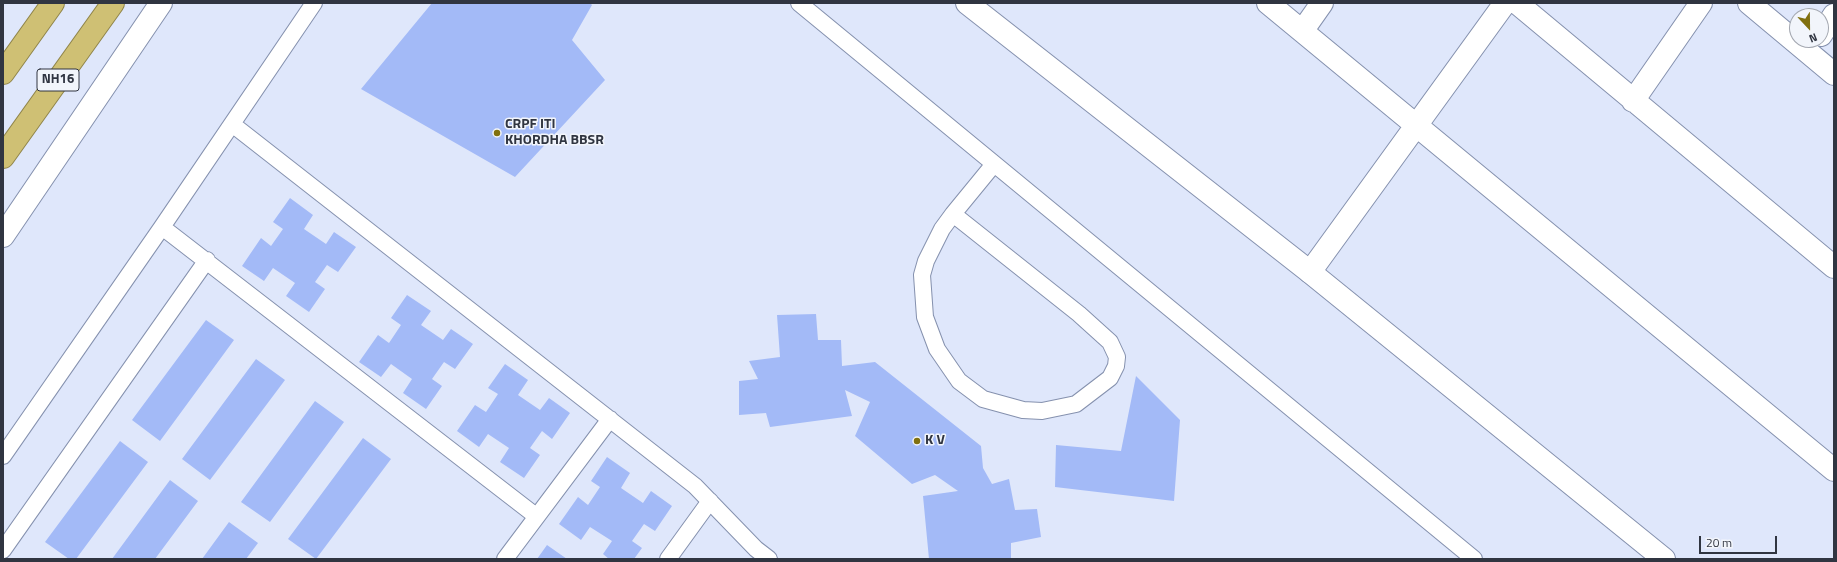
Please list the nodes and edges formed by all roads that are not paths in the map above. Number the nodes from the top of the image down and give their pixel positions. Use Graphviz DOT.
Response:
graph roads {
  1 [pos="53,3"];
  2 [pos="113,3"];
  3 [pos="161,3"];
  4 [pos="314,3"];
  5 [pos="799,3"];
  6 [pos="967,3"];
  7 [pos="1268,3"];
  8 [pos="1322,3"];
  9 [pos="1506,3"];
  10 [pos="1517,3"];
  11 [pos="1701,3"];
  12 [pos="1749,3"];
  13 [pos="1303,30"];
  14 [pos="1789,30"];
  15 [pos="1815,48"];
  16 [pos="3,73"];
  17 [pos="1834,74"];
  18 [pos="1633,101"];
  19 [pos="232,124"];
  20 [pos="1416,126"];
  21 [pos="3,157"];
  22 [pos="994,164"];
  23 [pos="953,214"];
  24 [pos="162,227"];
  25 [pos="3,236"];
  26 [pos="207,260"];
  27 [pos="1834,267"];
  28 [pos="1310,272"];
  29 [pos="610,419"];
  30 [pos="3,456"];
  31 [pos="1834,470"];
  32 [pos="710,501"];
  33 [pos="536,516"];
  34 [pos="3,550"];
  35 [pos="3,555"];
  36 [pos="9,559"];
  37 [pos="505,559"];
  38 [pos="668,559"];
  39 [pos="769,559"];
  40 [pos="1474,559"];
  41 [pos="1664,559"];
  1 -- 16 [label="highway"];
  2 -- 21 [label="highway, NH16"];
  3 -- 25 [label="street"];
  4 -- 19 [label="lane"];
  5 -- 22 [label="lane"];
  6 -- 28 [label="street"];
  7 -- 13 [label="street"];
  8 -- 13 [label="street"];
  9 -- 20 [label="street"];
  10 -- 18 [label="street"];
  11 -- 18 [label="street"];
  12 -- 14 [label="street"];
  13 -- 20 [label="street"];
  15 -- 17 [label="street"];
  18 -- 27 [label="street"];
  19 -- 24 [label="lane"];
  19 -- 29 [label="lane"];
  20 -- 28 [label="street"];
  20 -- 31 [label="street"];
  22 -- 23 [label="lane"];
  22 -- 40 [label="lane"];
  23 -- 23 [label="lane"];
  24 -- 26 [label="lane"];
  24 -- 30 [label="lane"];
  26 -- 33 [label="lane"];
  26 -- 34 [label="lane"];
  28 -- 41 [label="street"];
  29 -- 32 [label="lane"];
  29 -- 33 [label="lane"];
  32 -- 38 [label="lane"];
  32 -- 39 [label="lane"];
  33 -- 37 [label="lane"];
  35 -- 36 [label="lane"];
}
